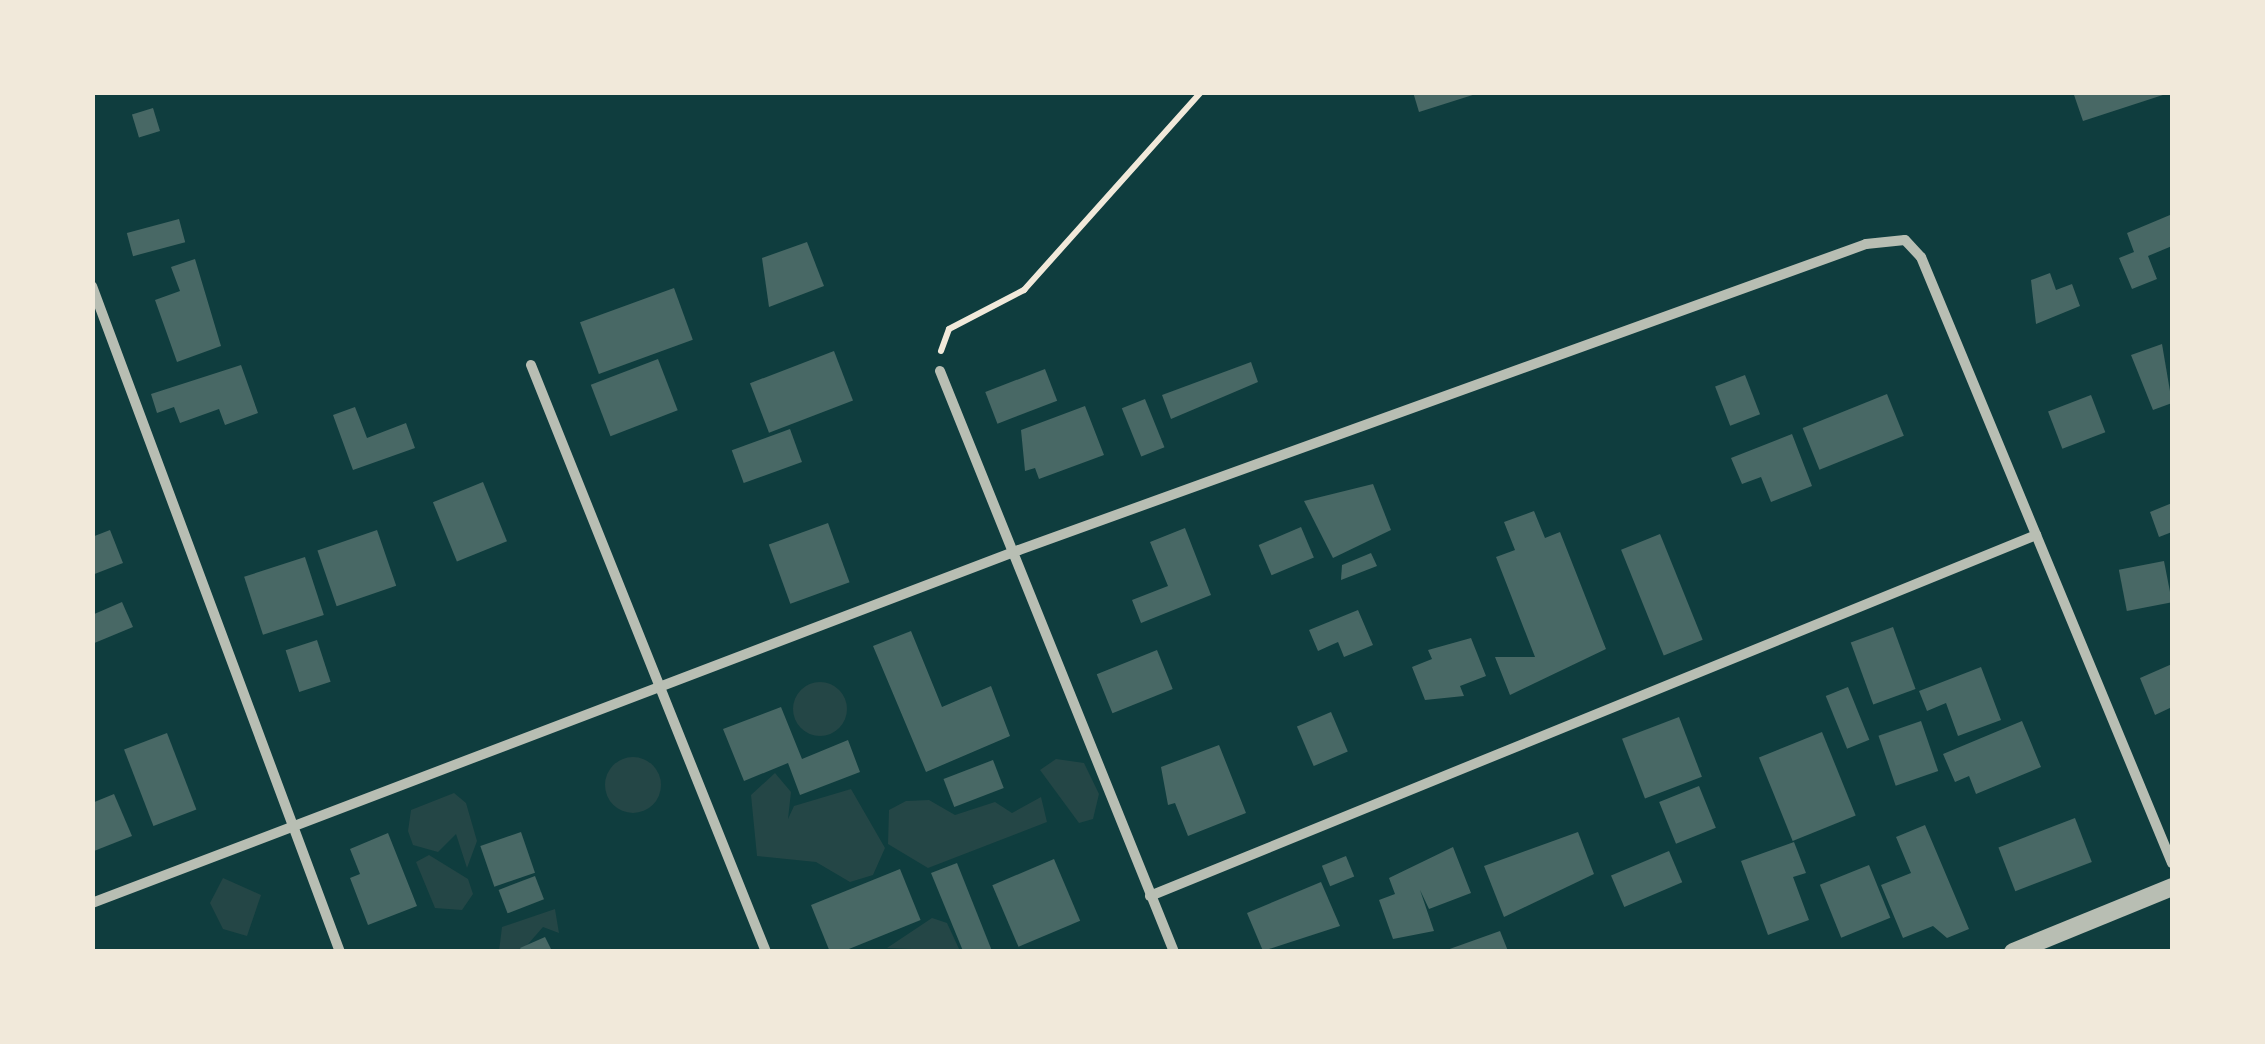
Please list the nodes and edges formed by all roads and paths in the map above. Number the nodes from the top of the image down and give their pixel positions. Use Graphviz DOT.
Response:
graph roads {
  1 [pos="1201,92"];
  2 [pos="92,286"];
  3 [pos="531,365"];
  4 [pos="940,371"];
  5 [pos="2036,535"];
  6 [pos="1019,550"];
  7 [pos="660,694"];
  8 [pos="286,823"];
  9 [pos="2172,864"];
  10 [pos="2172,887"];
  11 [pos="1150,896"];
  12 [pos="92,903"];
  13 [pos="340,952"];
  14 [pos="766,952"];
  15 [pos="1174,952"];
  16 [pos="2012,952"];
  1 -- 4 [label="path"];
  2 -- 8 [label="street"];
  3 -- 7 [label="street"];
  4 -- 6 [label="street"];
  5 -- 6 [label="street"];
  5 -- 9 [label="street"];
  5 -- 11 [label="street"];
  6 -- 7 [label="street"];
  6 -- 11 [label="street"];
  7 -- 8 [label="street"];
  7 -- 14 [label="street"];
  8 -- 12 [label="street"];
  8 -- 13 [label="street"];
  10 -- 16 [label="street"];
  11 -- 15 [label="street"];
}
